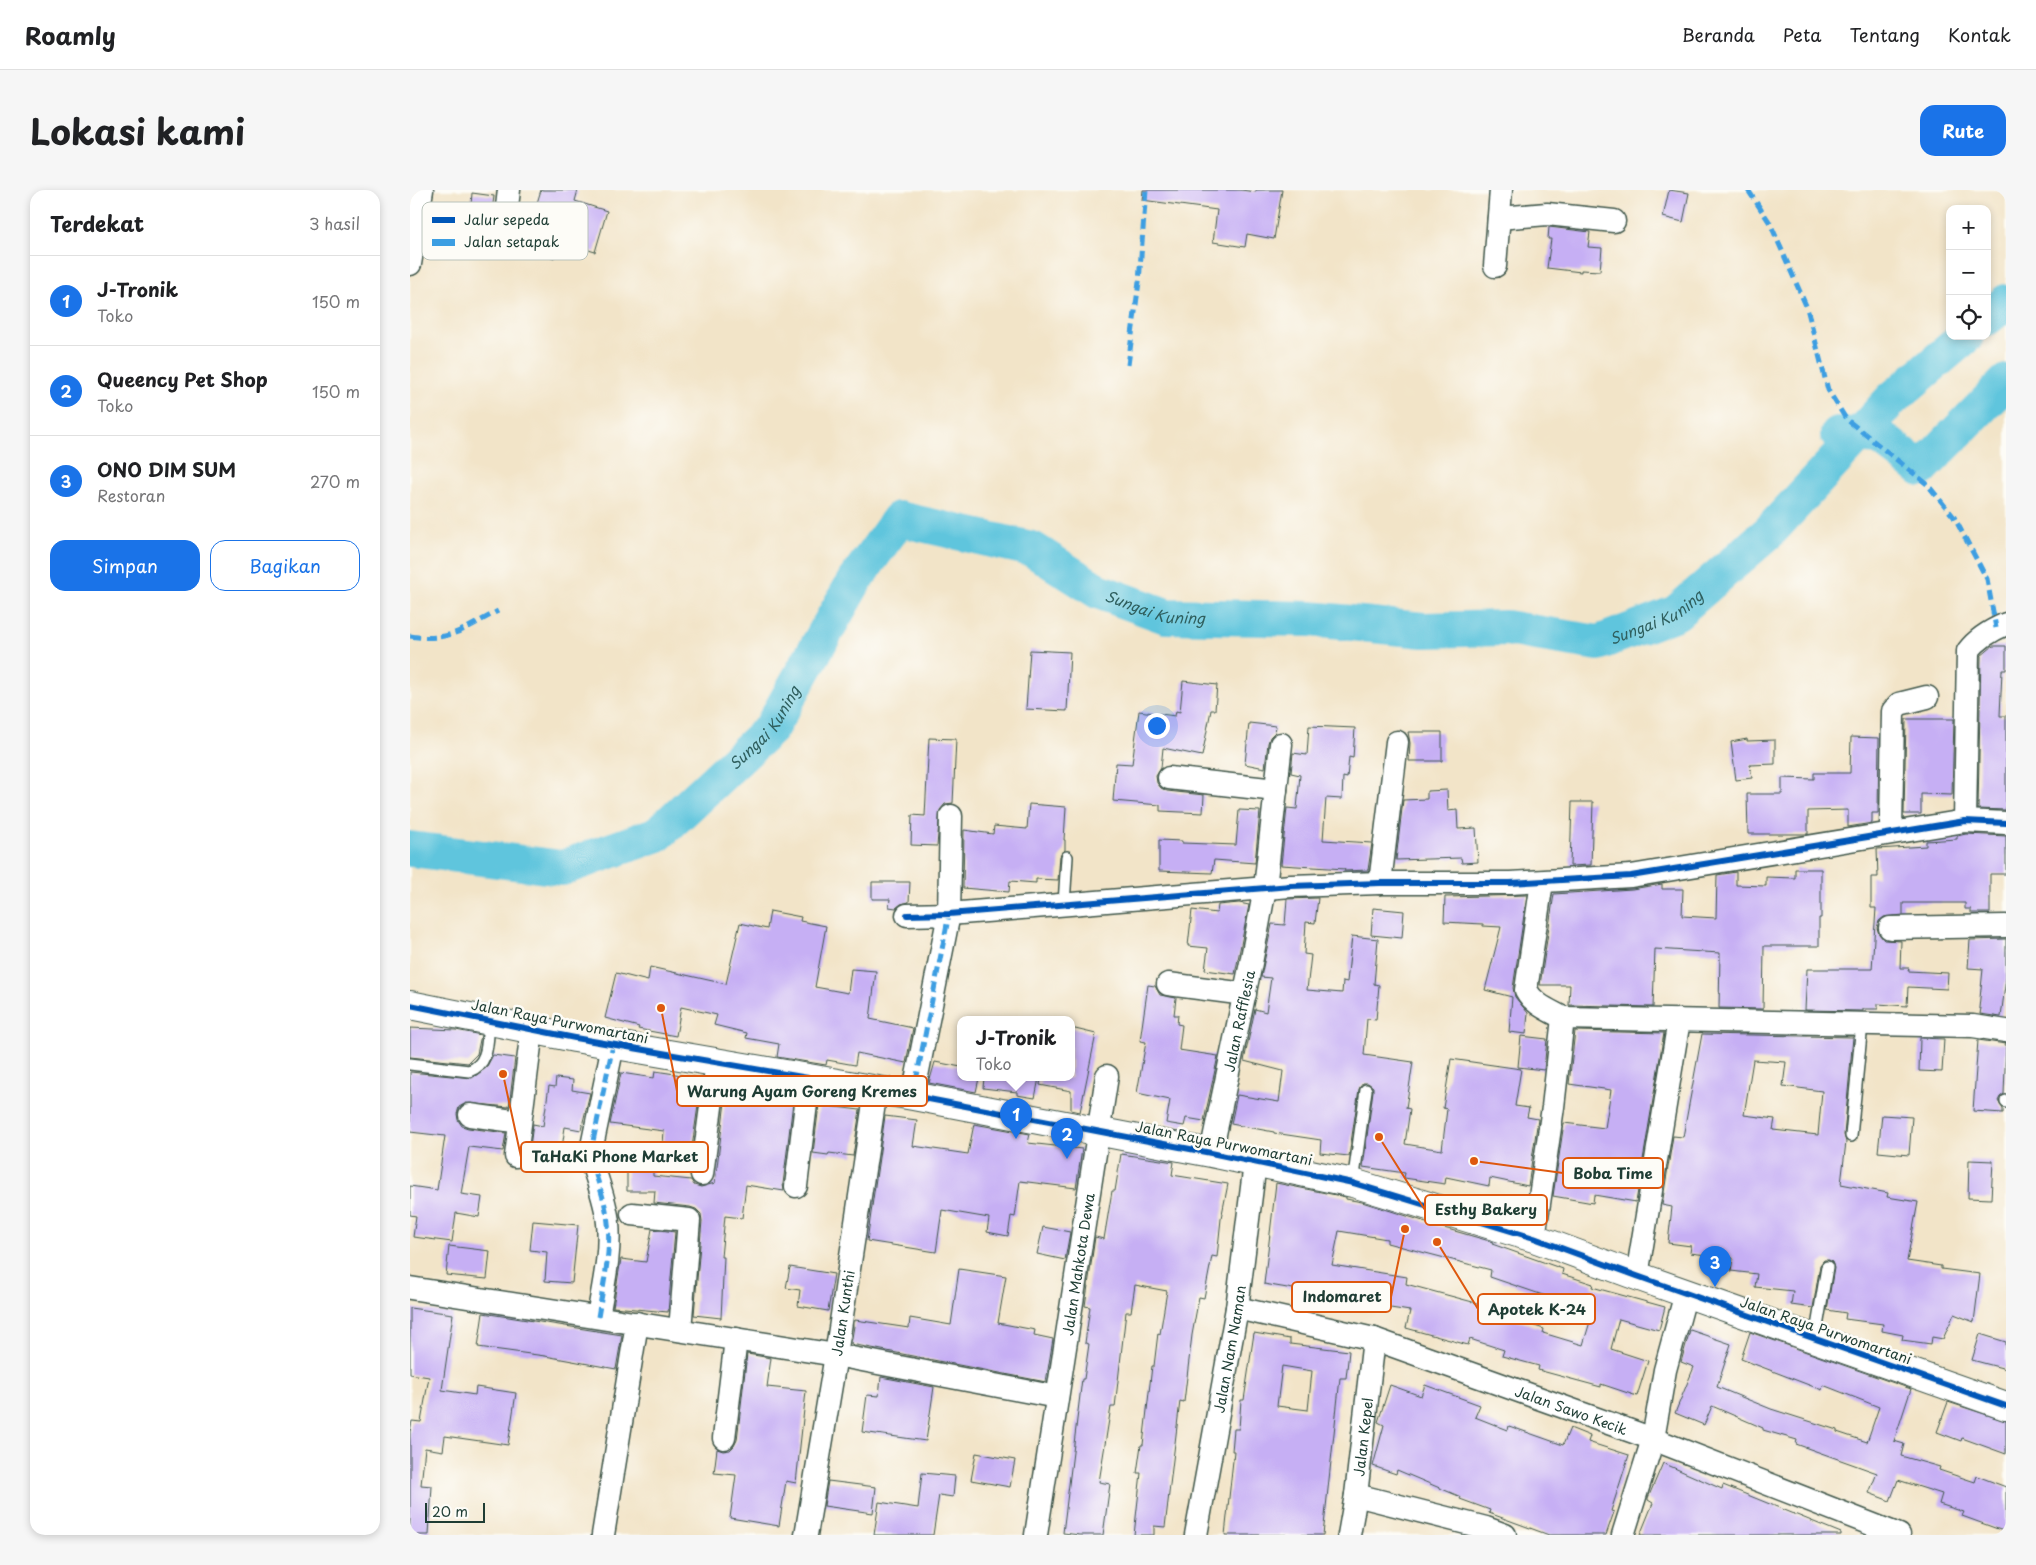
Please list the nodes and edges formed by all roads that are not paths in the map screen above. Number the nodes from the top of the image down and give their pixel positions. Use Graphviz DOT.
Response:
graph roads {
  1 [pos="422,190"];
  2 [pos="1501,190"];
  3 [pos="1499,218"];
  4 [pos="1614,221"];
  5 [pos="410,264"];
  6 [pos="1495,266"];
  7 [pos="2006,624"];
  8 [pos="1927,697"];
  9 [pos="1397,742"];
  10 [pos="1281,744"];
  11 [pos="1169,778"];
  12 [pos="1276,790"];
  13 [pos="951,816"];
  14 [pos="1964,821"];
  15 [pos="2006,823"];
  16 [pos="1890,832"];
  17 [pos="1066,857"];
  18 [pos="1542,882"];
  19 [pos="1380,883"];
  20 [pos="1264,888"];
  21 [pos="1064,904"];
  22 [pos="949,914"];
  23 [pos="907,915"];
  24 [pos="2006,926"];
  25 [pos="1890,928"];
  26 [pos="1168,984"];
  27 [pos="1245,994"];
  28 [pos="410,1005"];
  29 [pos="1563,1018"];
  30 [pos="1679,1020"];
  31 [pos="489,1021"];
  32 [pos="1862,1024"];
  33 [pos="532,1030"];
  34 [pos="2006,1031"];
  35 [pos="613,1045"];
  36 [pos="717,1062"];
  37 [pos="410,1064"];
  38 [pos="1107,1076"];
  39 [pos="809,1079"];
  40 [pos="876,1090"];
  41 [pos="1366,1090"];
  42 [pos="913,1096"];
  43 [pos="470,1115"];
  44 [pos="520,1122"];
  45 [pos="1098,1131"];
  46 [pos="1851,1136"];
  47 [pos="1211,1153"];
  48 [pos="516,1156"];
  49 [pos="1255,1163"];
  50 [pos="702,1174"];
  51 [pos="1353,1182"];
  52 [pos="796,1186"];
  53 [pos="632,1214"];
  54 [pos="1534,1238"];
  55 [pos="1827,1267"];
  56 [pos="1637,1276"];
  57 [pos="410,1288"];
  58 [pos="1686,1293"];
  59 [pos="1237,1308"];
  60 [pos="598,1317"];
  61 [pos="637,1323"];
  62 [pos="680,1330"];
  63 [pos="736,1339"];
  64 [pos="1374,1339"];
  65 [pos="1815,1339"];
  66 [pos="836,1355"];
  67 [pos="1057,1398"];
  68 [pos="2006,1406"];
  69 [pos="724,1438"];
  70 [pos="1653,1439"];
  71 [pos="1356,1495"];
  72 [pos="1491,1533"];
  73 [pos="603,1535"];
  74 [pos="806,1535"];
  75 [pos="1036,1535"];
  76 [pos="1196,1535"];
  77 [pos="1349,1535"];
  78 [pos="1623,1535"];
  79 [pos="1899,1535"];
  1 -- 5 [label="street"];
  2 -- 3 [label="street"];
  3 -- 4 [label="street"];
  3 -- 6 [label="street"];
  7 -- 14 [label="street"];
  8 -- 16 [label="street"];
  9 -- 19 [label="street"];
  10 -- 12 [label="street, Jalan Rafflesia"];
  11 -- 12 [label="street"];
  12 -- 20 [label="street, Jalan Rafflesia"];
  13 -- 22 [label="street"];
  14 -- 15 [label="street"];
  14 -- 16 [label="street"];
  16 -- 18 [label="street"];
  17 -- 21 [label="lane"];
  18 -- 19 [label="street"];
  18 -- 29 [label="street"];
  19 -- 20 [label="street"];
  20 -- 21 [label="street"];
  20 -- 27 [label="street, Jalan Rafflesia"];
  21 -- 22 [label="street"];
  22 -- 23 [label="street"];
  22 -- 42 [label="street"];
  24 -- 25 [label="street"];
  26 -- 27 [label="street"];
  27 -- 47 [label="street, Jalan Rafflesia"];
  28 -- 31 [label="street, Jalan Raya Purwomartani"];
  29 -- 30 [label="street"];
  29 -- 54 [label="street"];
  30 -- 32 [label="street"];
  30 -- 56 [label="street"];
  31 -- 33 [label="street, Jalan Raya Purwomartani"];
  31 -- 37 [label="lane"];
  32 -- 34 [label="street"];
  32 -- 46 [label="lane"];
  33 -- 35 [label="street, Jalan Raya Purwomartani"];
  33 -- 44 [label="street"];
  35 -- 36 [label="street, Jalan Raya Purwomartani"];
  35 -- 60 [label="street"];
  36 -- 39 [label="street, Jalan Raya Purwomartani"];
  36 -- 50 [label="street"];
  38 -- 45 [label="street, Jalan Mahkota Dewa"];
  39 -- 40 [label="street, Jalan Raya Purwomartani"];
  39 -- 52 [label="street"];
  40 -- 42 [label="street, Jalan Raya Purwomartani"];
  40 -- 66 [label="street, Jalan Kunthi"];
  41 -- 51 [label="lane"];
  42 -- 45 [label="street, Jalan Raya Purwomartani"];
  43 -- 44 [label="street"];
  44 -- 48 [label="street"];
  45 -- 47 [label="street, Jalan Raya Purwomartani"];
  45 -- 67 [label="street, Jalan Mahkota Dewa"];
  47 -- 49 [label="street, Jalan Raya Purwomartani"];
  49 -- 51 [label="street, Jalan Raya Purwomartani"];
  49 -- 59 [label="street, Jalan Nam Naman"];
  51 -- 54 [label="street, Jalan Raya Purwomartani"];
  53 -- 62 [label="street"];
  54 -- 56 [label="street, Jalan Raya Purwomartani"];
  55 -- 65 [label="lane"];
  56 -- 58 [label="street, Jalan Raya Purwomartani"];
  57 -- 60 [label="street"];
  58 -- 65 [label="street, Jalan Raya Purwomartani"];
  58 -- 70 [label="street"];
  59 -- 64 [label="street, Jalan Sawo Kecik"];
  59 -- 76 [label="street, Jalan Nam Naman"];
  60 -- 61 [label="street"];
  61 -- 62 [label="street"];
  61 -- 73 [label="street"];
  62 -- 63 [label="street"];
  63 -- 66 [label="street"];
  63 -- 69 [label="street"];
  64 -- 70 [label="street, Jalan Sawo Kecik"];
  64 -- 71 [label="street, Jalan Kepel"];
  65 -- 68 [label="street, Jalan Raya Purwomartani"];
  66 -- 67 [label="street"];
  66 -- 74 [label="street, Jalan Kunthi"];
  67 -- 75 [label="street, Jalan Mahkota Dewa"];
  70 -- 78 [label="street"];
  70 -- 79 [label="street, Jalan Sawo Kecik"];
  71 -- 72 [label="street"];
  71 -- 77 [label="street, Jalan Kepel"];
}
